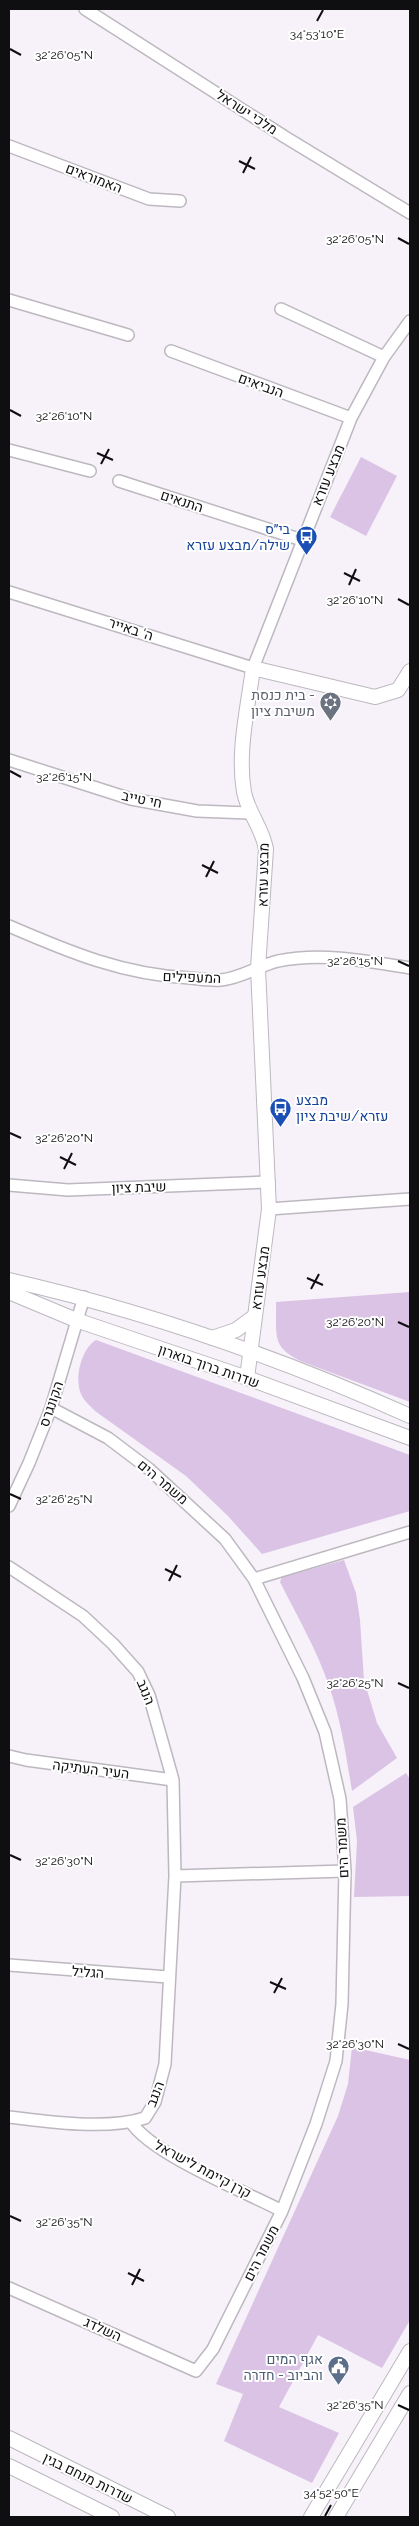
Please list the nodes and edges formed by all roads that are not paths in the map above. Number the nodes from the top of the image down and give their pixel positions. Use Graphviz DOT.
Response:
graph roads {
  1 [pos="85,9"];
  2 [pos="9,146"];
  3 [pos="180,201"];
  4 [pos="410,213"];
  5 [pos="9,300"];
  6 [pos="281,309"];
  7 [pos="410,320"];
  8 [pos="128,335"];
  9 [pos="171,351"];
  10 [pos="384,357"];
  11 [pos="351,418"];
  12 [pos="9,450"];
  13 [pos="90,471"];
  14 [pos="119,481"];
  15 [pos="302,540"];
  16 [pos="9,592"];
  17 [pos="253,668"];
  18 [pos="410,671"];
  19 [pos="9,760"];
  20 [pos="249,813"];
  21 [pos="9,926"];
  22 [pos="258,968"];
  23 [pos="410,968"];
  24 [pos="269,1182"];
  25 [pos="9,1185"];
  26 [pos="410,1199"];
  27 [pos="269,1209"];
  28 [pos="9,1280"];
  29 [pos="9,1292"];
  30 [pos="84,1297"];
  31 [pos="255,1316"];
  32 [pos="76,1320"];
  33 [pos="212,1338"];
  34 [pos="250,1352"];
  35 [pos="247,1378"];
  36 [pos="51,1408"];
  37 [pos="410,1416"];
  38 [pos="410,1438"];
  39 [pos="9,1506"];
  40 [pos="410,1532"];
  41 [pos="9,1567"];
  42 [pos="254,1579"];
  43 [pos="9,1756"];
  44 [pos="174,1780"];
  45 [pos="345,1872"];
  46 [pos="176,1876"];
  47 [pos="9,1965"];
  48 [pos="168,1977"];
  49 [pos="9,2117"];
  50 [pos="131,2122"];
  51 [pos="282,2211"];
  52 [pos="9,2288"];
  53 [pos="410,2351"];
  54 [pos="196,2371"];
  55 [pos="410,2393"];
  56 [pos="9,2438"];
  57 [pos="9,2466"];
  58 [pos="112,2517"];
  59 [pos="168,2517"];
  60 [pos="311,2517"];
  61 [pos="336,2517"];
  1 -- 4 [label="street, מלכי ישראל"];
  2 -- 3 [label="street, האמוראים"];
  5 -- 8 [label="street"];
  6 -- 10 [label="street"];
  7 -- 10 [label="street, מבצע עזרא"];
  9 -- 11 [label="street, הנביאים"];
  10 -- 11 [label="street, מבצע עזרא"];
  11 -- 15 [label="street, מבצע עזרא"];
  12 -- 13 [label="street"];
  14 -- 15 [label="street, התנאים"];
  15 -- 17 [label="street, מבצע עזרא"];
  16 -- 17 [label="street, ה' באייר"];
  17 -- 18 [label="street"];
  17 -- 20 [label="street, מבצע עזרא"];
  19 -- 20 [label="street, חי טייב"];
  20 -- 22 [label="street, מבצע עזרא"];
  21 -- 22 [label="street, המעפילים"];
  22 -- 23 [label="street, המעפילים"];
  22 -- 24 [label="street, מבצע עזרא"];
  24 -- 25 [label="street, שיבת ציון"];
  24 -- 27 [label="street, מבצע עזרא"];
  26 -- 27 [label="street"];
  27 -- 31 [label="street, מבצע עזרא"];
  28 -- 30 [label="street, שדרות ברוך בוארון"];
  29 -- 32 [label="street, שדרות ברוך בוארון"];
  30 -- 32 [label="street, הקונגרס"];
  30 -- 33 [label="street, שדרות ברוך בוארון"];
  31 -- 33 [label="street"];
  31 -- 34 [label="street, מבצע עזרא"];
  32 -- 35 [label="street, שדרות ברוך בוארון"];
  32 -- 36 [label="street, הקונגרס"];
  33 -- 34 [label="street, שדרות ברוך בוארון"];
  34 -- 35 [label="street, מבצע עזרא"];
  34 -- 37 [label="street, שדרות ברוך בוארון"];
  35 -- 38 [label="street, שדרות ברוך בוארון"];
  36 -- 39 [label="street, הקונגרס"];
  36 -- 42 [label="street, משמר הים"];
  40 -- 42 [label="street"];
  41 -- 44 [label="street, הנגב"];
  42 -- 45 [label="street, משמר הים"];
  43 -- 44 [label="street, העיר העתיקה"];
  44 -- 46 [label="street, הנגב"];
  45 -- 46 [label="street"];
  45 -- 51 [label="street, משמר הים"];
  46 -- 48 [label="street, הנגב"];
  47 -- 48 [label="street, הגליל"];
  48 -- 50 [label="street, הנגב"];
  49 -- 50 [label="street"];
  50 -- 51 [label="street, קרן קיימת לישראל"];
  51 -- 54 [label="street, משמר הים"];
  52 -- 54 [label="street, השלדג"];
  53 -- 60 [label="street"];
  55 -- 61 [label="street"];
  56 -- 59 [label="street, שדרות מנחם בגין"];
  57 -- 58 [label="street, שדרות מנחם בגין"];
}
